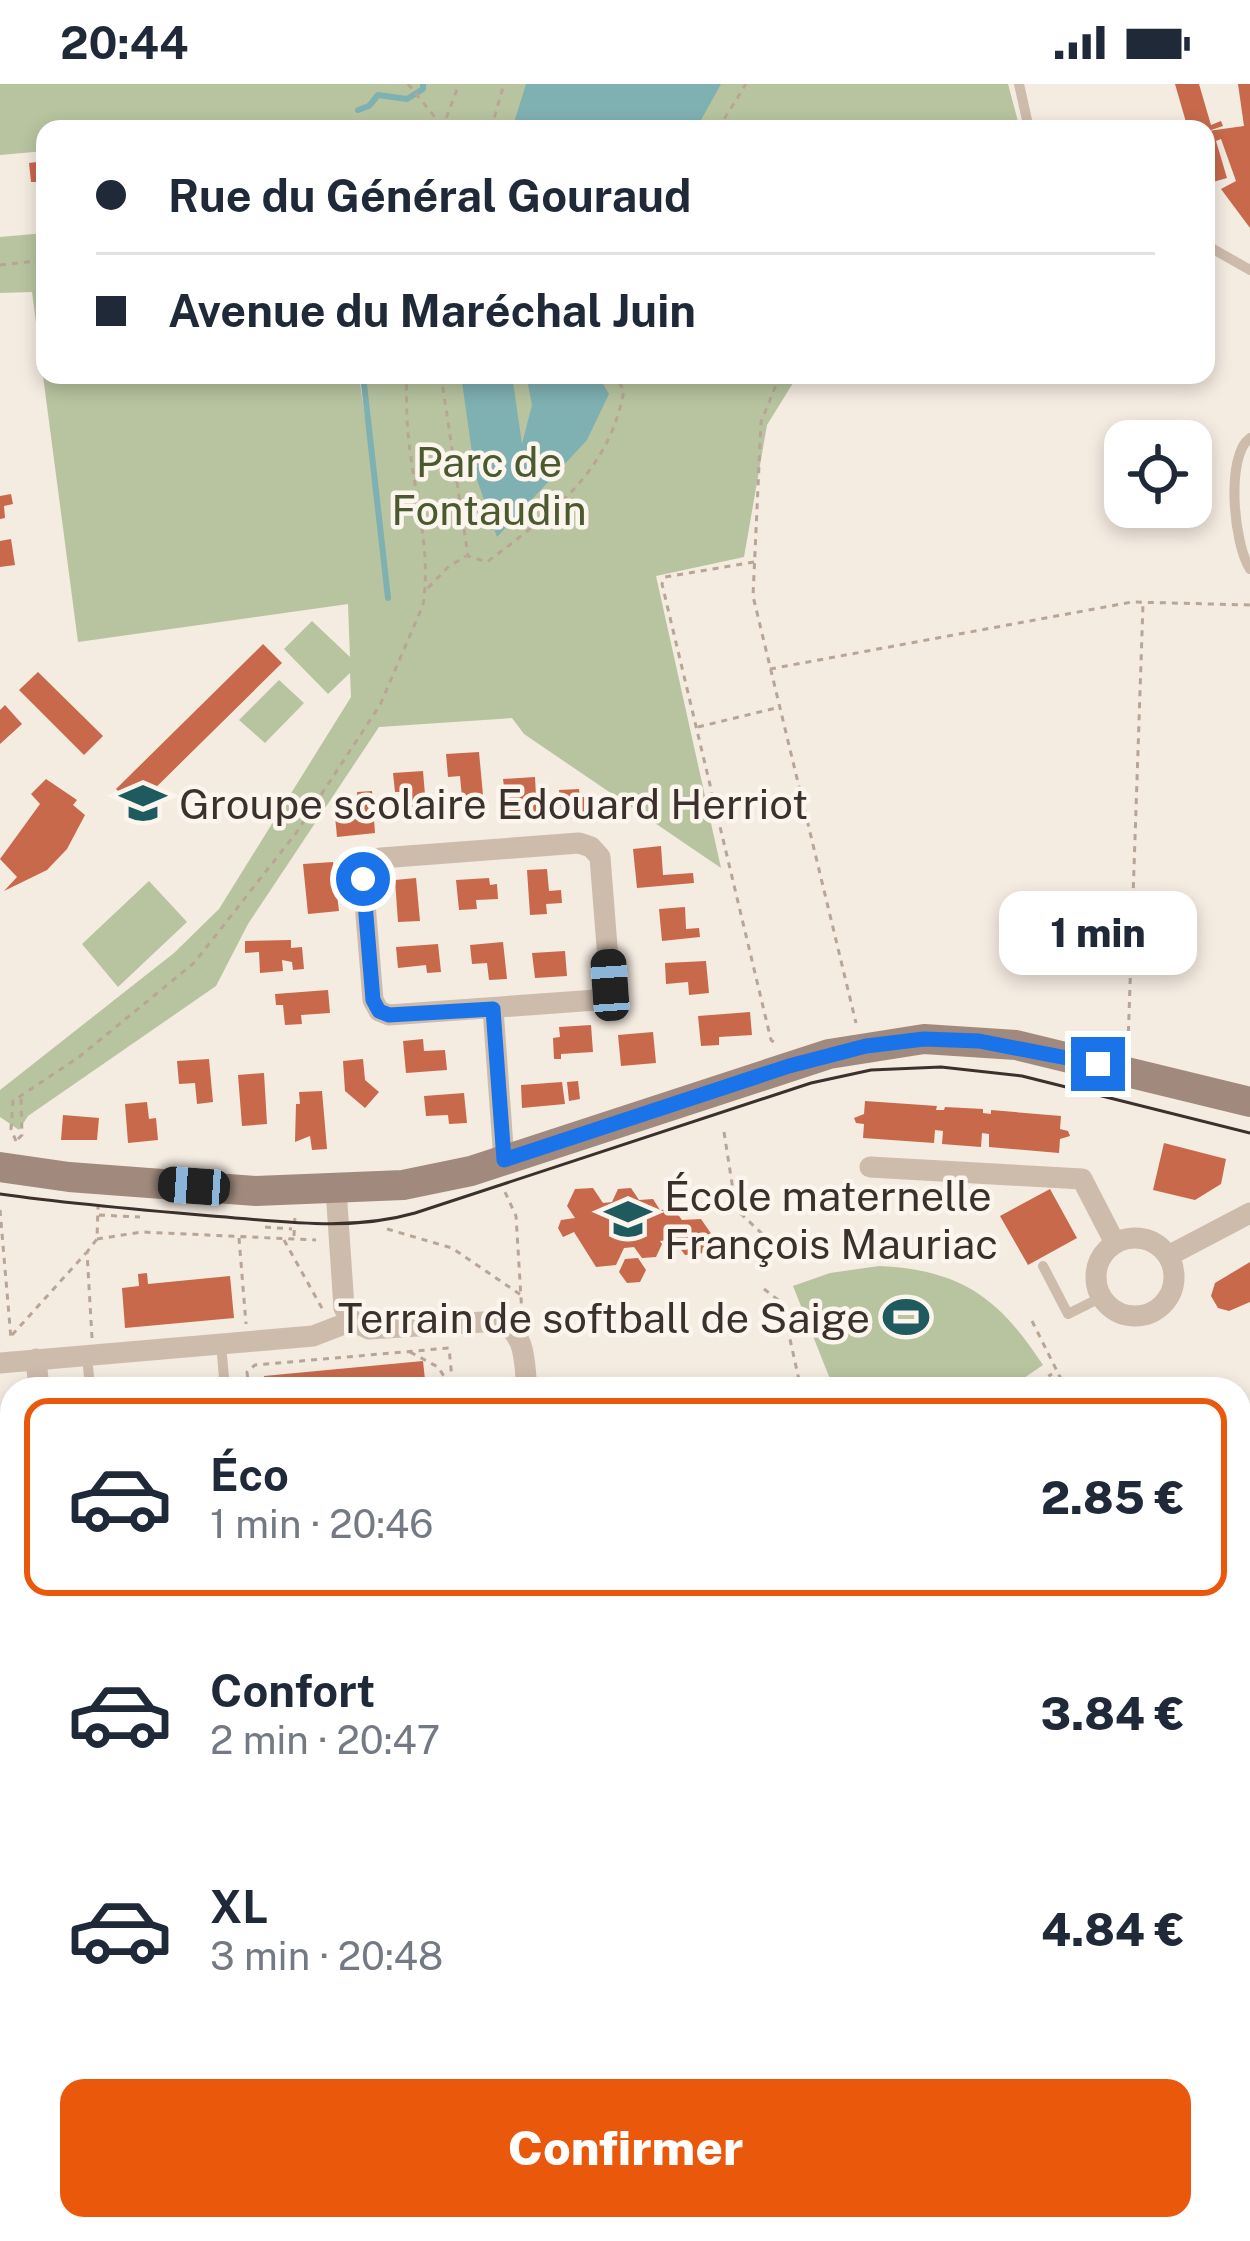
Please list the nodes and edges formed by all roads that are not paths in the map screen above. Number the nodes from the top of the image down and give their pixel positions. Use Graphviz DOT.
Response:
graph roads {
  1 [pos="1018,84"];
  2 [pos="1027,120"];
  3 [pos="1215,250"];
  4 [pos="1250,270"];
  5 [pos="1250,438"];
  6 [pos="1250,569"];
  7 [pos="493,1009"];
  8 [pos="1250,1102"];
  9 [pos="504,1160"];
  10 [pos="870,1166"];
  11 [pos="0,1167"];
  12 [pos="336,1196"];
  13 [pos="1250,1213"];
  14 [pos="1115,1243"];
  15 [pos="1168,1256"];
  16 [pos="1043,1266"];
  17 [pos="1102,1297"];
  18 [pos="342,1326"];
  19 [pos="220,1343"];
  20 [pos="89,1347"];
  21 [pos="16,1361"];
  22 [pos="89,1377"];
  23 [pos="224,1377"];
  24 [pos="526,1377"];
  1 -- 2 [label="lane"];
  3 -- 4 [label="lane"];
  5 -- 6 [label="lane"];
  7 -- 7 [label="street"];
  7 -- 9 [label="street"];
  8 -- 9 [label="main road"];
  9 -- 12 [label="main road"];
  10 -- 14 [label="street"];
  11 -- 12 [label="main road"];
  12 -- 18 [label="street"];
  13 -- 15 [label="street"];
  14 -- 15 [label="street"];
  14 -- 17 [label="street"];
  15 -- 17 [label="street"];
  16 -- 17 [label="lane"];
  18 -- 19 [label="street"];
  18 -- 24 [label="street"];
  19 -- 20 [label="street"];
  19 -- 23 [label="lane"];
  20 -- 21 [label="street"];
  20 -- 22 [label="lane"];
}
